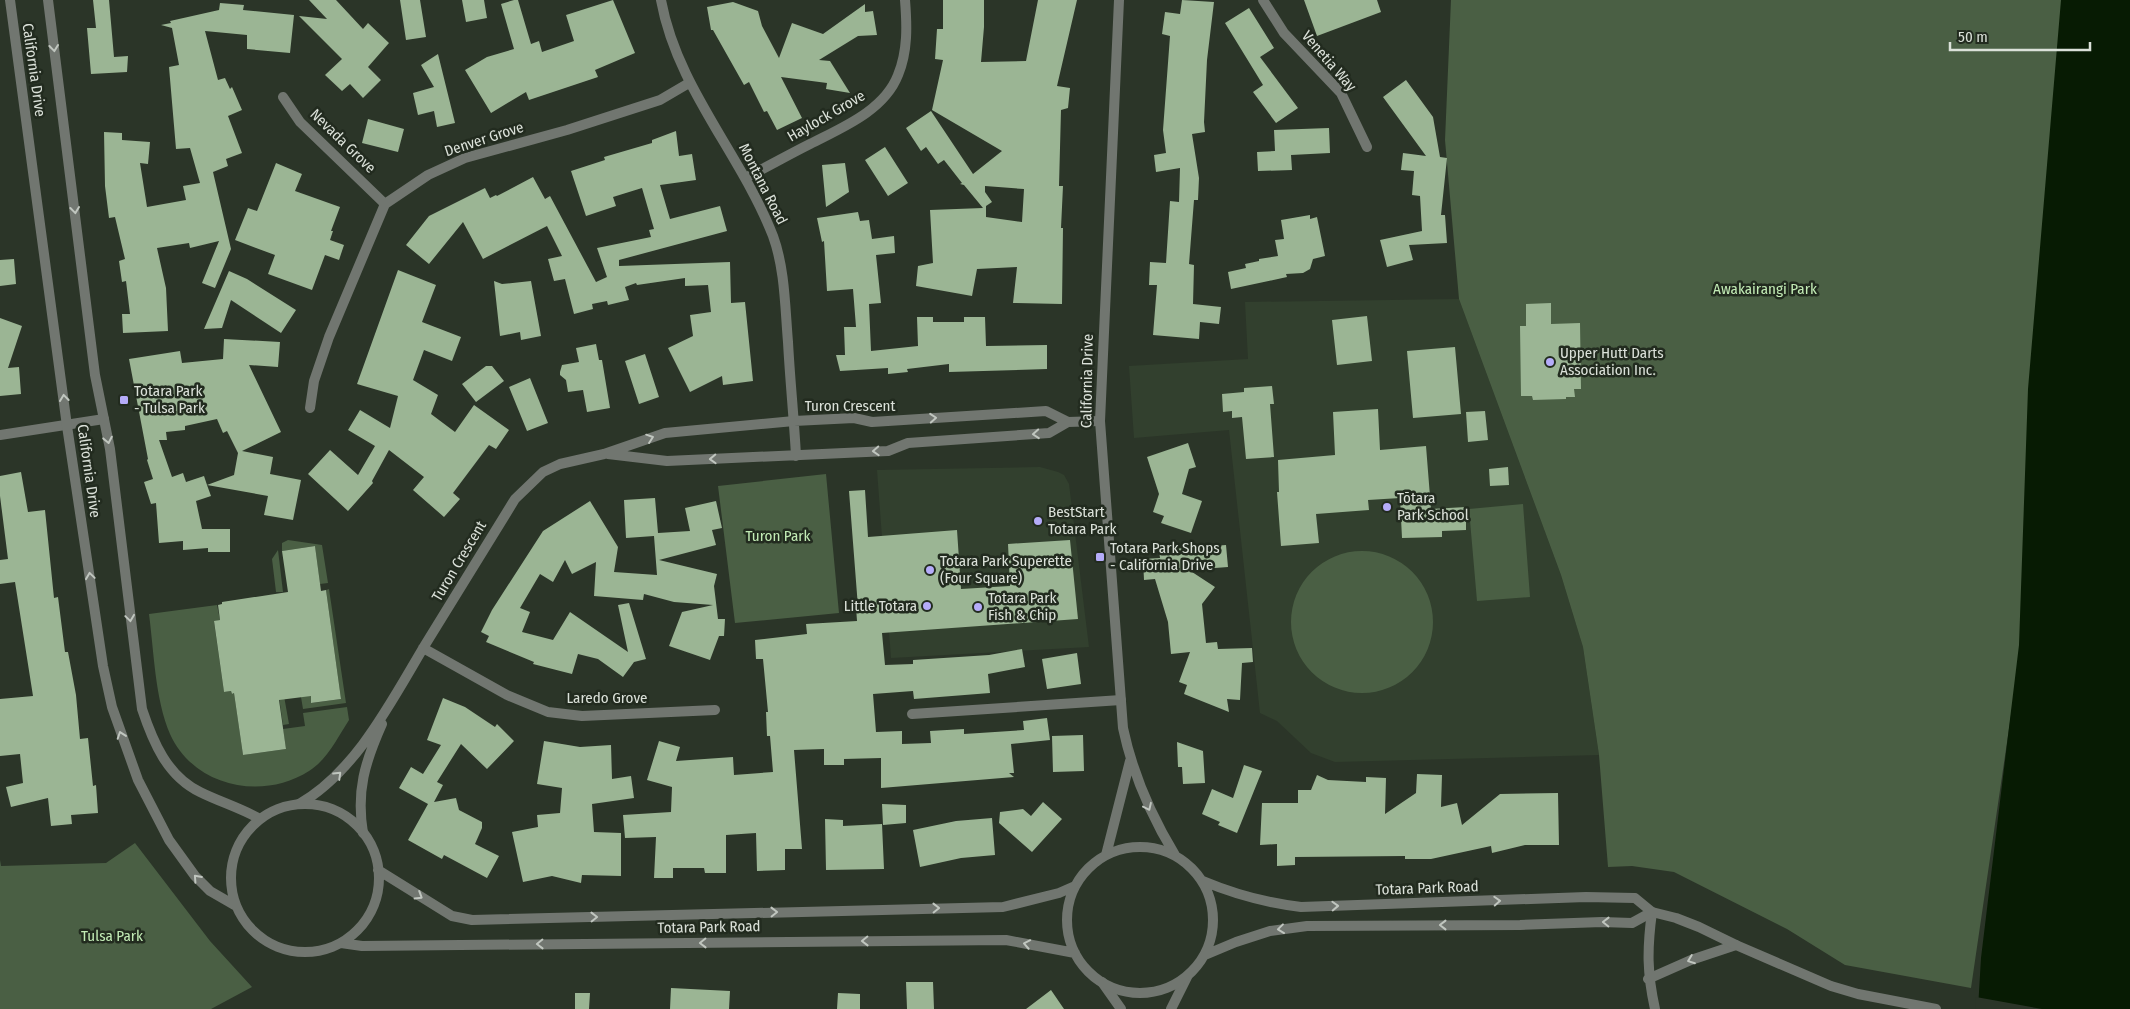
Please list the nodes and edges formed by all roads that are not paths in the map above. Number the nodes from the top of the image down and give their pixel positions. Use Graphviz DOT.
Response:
graph roads {
  1 [pos="10,0"];
  2 [pos="48,0"];
  3 [pos="661,0"];
  4 [pos="905,0"];
  5 [pos="1119,0"];
  6 [pos="1262,0"];
  7 [pos="689,83"];
  8 [pos="283,97"];
  9 [pos="1367,147"];
  10 [pos="745,178"];
  11 [pos="385,204"];
  12 [pos="310,408"];
  13 [pos="104,419"];
  14 [pos="794,421"];
  15 [pos="1100,421"];
  16 [pos="1068,422"];
  17 [pos="67,426"];
  18 [pos="0,435"];
  19 [pos="604,454"];
  20 [pos="796,456"];
  21 [pos="423,648"];
  22 [pos="1121,700"];
  23 [pos="391,702"];
  24 [pos="716,710"];
  25 [pos="912,714"];
  26 [pos="1130,761"];
  27 [pos="299,804"];
  28 [pos="260,820"];
  29 [pos="363,833"];
  30 [pos="1106,855"];
  31 [pos="1175,855"];
  32 [pos="378,870"];
  33 [pos="1203,881"];
  34 [pos="1075,886"];
  35 [pos="236,906"];
  36 [pos="1652,912"];
  37 [pos="341,943"];
  38 [pos="1736,945"];
  39 [pos="1075,953"];
  40 [pos="1205,955"];
  41 [pos="1187,977"];
  42 [pos="1648,979"];
  43 [pos="1102,982"];
  44 [pos="1121,1009"];
  45 [pos="1170,1009"];
  46 [pos="1654,1009"];
  47 [pos="1936,1009"];
  17 -- 1 [label="street, California Drive, one-way"];
  2 -- 13 [label="street, California Drive, one-way"];
  3 -- 7 [label="street, Montana Road"];
  4 -- 10 [label="street, Haylock Grove"];
  5 -- 15 [label="street, California Drive"];
  6 -- 9 [label="street, Venetia Way"];
  7 -- 10 [label="street, Montana Road"];
  7 -- 11 [label="street, Denver Grove"];
  8 -- 11 [label="street, Nevada Grove"];
  10 -- 14 [label="street, Montana Road"];
  11 -- 12 [label="street"];
  13 -- 17 [label="street"];
  13 -- 28 [label="street, California Drive, one-way"];
  14 -- 16 [label="street, Turon Crescent, one-way"];
  19 -- 14 [label="street, Turon Crescent, one-way"];
  14 -- 20 [label="street, Montana Road"];
  15 -- 16 [label="street, Turon Crescent"];
  15 -- 22 [label="street, California Drive"];
  16 -- 20 [label="street, Turon Crescent, one-way"];
  17 -- 18 [label="street"];
  35 -- 17 [label="street, California Drive, one-way"];
  20 -- 19 [label="street, Turon Crescent, one-way"];
  19 -- 21 [label="street, Turon Crescent"];
  21 -- 23 [label="street, Turon Crescent"];
  21 -- 24 [label="street, Laredo Grove"];
  22 -- 25 [label="street"];
  22 -- 26 [label="street, California Drive"];
  27 -- 23 [label="street, Turon Crescent, one-way"];
  23 -- 29 [label="street, Turon Crescent"];
  26 -- 30 [label="street, California Drive"];
  26 -- 31 [label="street, California Drive, one-way"];
  27 -- 28 [label="street"];
  27 -- 29 [label="street"];
  28 -- 35 [label="street"];
  29 -- 32 [label="street"];
  30 -- 31 [label="street"];
  30 -- 34 [label="street"];
  31 -- 33 [label="street"];
  32 -- 34 [label="street, Totara Park Road, one-way"];
  32 -- 37 [label="street"];
  33 -- 36 [label="street, Totara Park Road, one-way"];
  33 -- 40 [label="street"];
  34 -- 39 [label="street"];
  35 -- 37 [label="street"];
  36 -- 38 [label="street, Totara Park Road"];
  36 -- 40 [label="street, one-way"];
  36 -- 42 [label="street"];
  39 -- 37 [label="street, Totara Park Road, one-way"];
  38 -- 42 [label="street, one-way"];
  38 -- 47 [label="street, Totara Park Road"];
  39 -- 43 [label="street"];
  40 -- 41 [label="street"];
  41 -- 43 [label="street"];
  41 -- 45 [label="street"];
  42 -- 46 [label="street"];
  43 -- 44 [label="street"];
}
